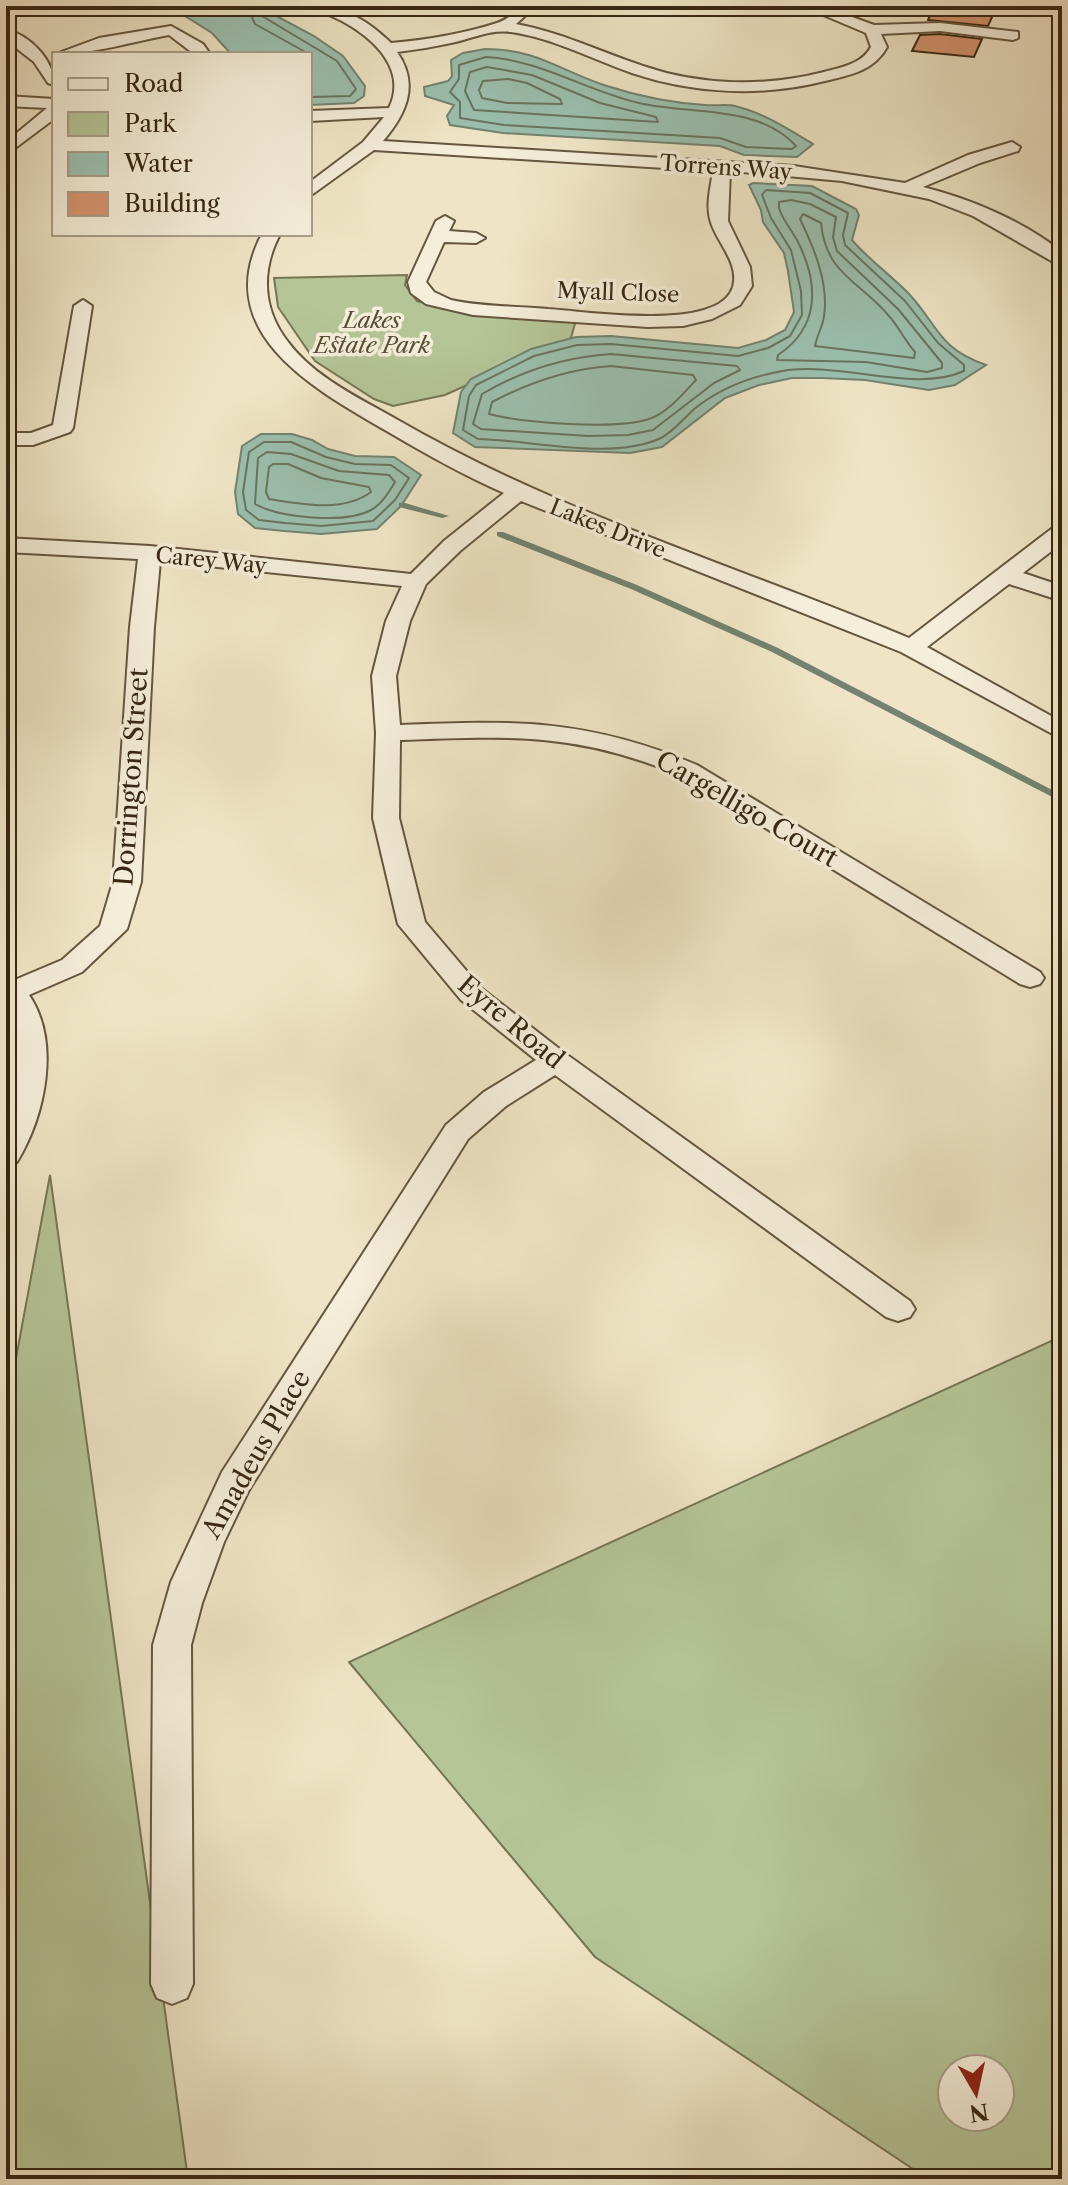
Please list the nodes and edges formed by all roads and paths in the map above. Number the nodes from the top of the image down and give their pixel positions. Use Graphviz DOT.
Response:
graph roads {
  1 [pos="321,6"];
  2 [pos="529,6"];
  3 [pos="809,6"];
  4 [pos="504,26"];
  5 [pos="872,30"];
  6 [pos="1013,35"];
  7 [pos="10,40"];
  8 [pos="388,48"];
  9 [pos="74,52"];
  10 [pos="201,52"];
  11 [pos="47,57"];
  12 [pos="6,101"];
  13 [pos="52,104"];
  14 [pos="397,112"];
  15 [pos="52,113"];
  16 [pos="312,116"];
  17 [pos="371,145"];
  18 [pos="1012,147"];
  19 [pos="6,150"];
  20 [pos="722,167"];
  21 [pos="909,187"];
  22 [pos="312,189"];
  23 [pos="270,236"];
  24 [pos="476,238"];
  25 [pos="1062,262"];
  26 [pos="83,306"];
  27 [pos="6,439"];
  28 [pos="518,493"];
  29 [pos="1062,532"];
  30 [pos="6,545"];
  31 [pos="150,553"];
  32 [pos="1006,575"];
  33 [pos="416,581"];
  34 [pos="1062,594"];
  35 [pos="911,648"];
  36 [pos="1062,732"];
  37 [pos="388,733"];
  38 [pos="1030,978"];
  39 [pos="10,987"];
  40 [pos="556,1061"];
  41 [pos="6,1155"];
  42 [pos="898,1309"];
  43 [pos="172,1984"];
  1 -- 8 [label="street"];
  2 -- 4 [label="street"];
  3 -- 5 [label="street"];
  4 -- 5 [label="street"];
  4 -- 8 [label="street"];
  5 -- 6 [label="street"];
  7 -- 11 [label="street"];
  8 -- 14 [label="street"];
  9 -- 10 [label="street"];
  12 -- 13 [label="street"];
  14 -- 16 [label="street"];
  14 -- 17 [label="street"];
  15 -- 19 [label="street"];
  17 -- 20 [label="street, Torrens Way"];
  17 -- 22 [label="street"];
  18 -- 21 [label="street"];
  20 -- 21 [label="street, Torrens Way"];
  20 -- 24 [label="street, Myall Close"];
  21 -- 25 [label="street, Torrens Way"];
  23 -- 28 [label="street, Lakes Drive"];
  26 -- 27 [label="street"];
  28 -- 33 [label="street, Eyre Road"];
  28 -- 35 [label="street, Lakes Drive"];
  29 -- 32 [label="street"];
  30 -- 31 [label="street, Carey Way"];
  31 -- 33 [label="street, Carey Way"];
  31 -- 39 [label="street, Dorrington Street"];
  32 -- 34 [label="street"];
  32 -- 35 [label="street"];
  33 -- 37 [label="street, Eyre Road"];
  35 -- 36 [label="street, Lakes Drive"];
  37 -- 38 [label="street, Cargelligo Court"];
  37 -- 40 [label="street, Eyre Road"];
  39 -- 41 [label="street"];
  40 -- 42 [label="street, Eyre Road"];
  40 -- 43 [label="street, Amadeus Place"];
}
